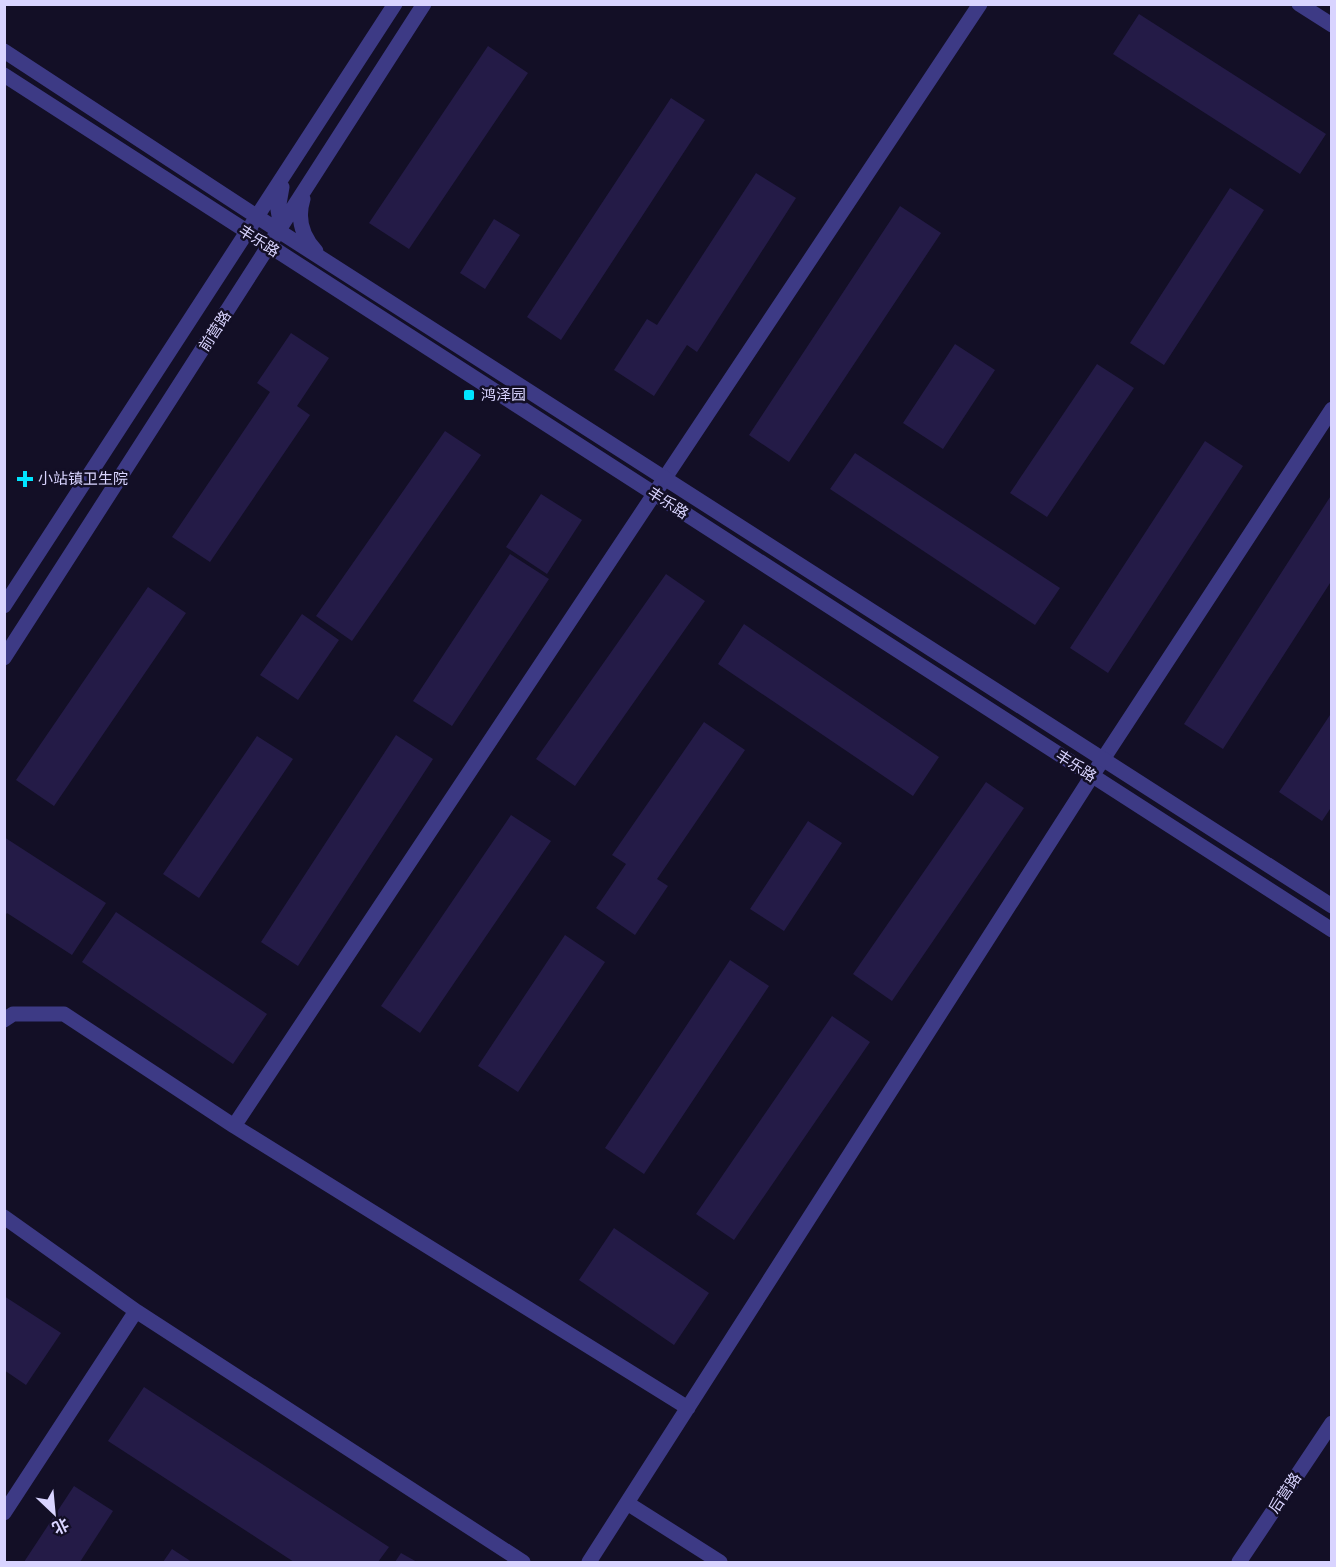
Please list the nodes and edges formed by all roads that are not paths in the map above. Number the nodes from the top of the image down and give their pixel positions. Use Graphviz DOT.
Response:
graph roads {
  1 [pos="395,4"];
  2 [pos="424,4"];
  3 [pos="980,4"];
  4 [pos="1299,4"];
  5 [pos="1332,25"];
  6 [pos="4,51"];
  7 [pos="4,75"];
  8 [pos="287,173"];
  9 [pos="308,188"];
  10 [pos="258,217"];
  11 [pos="281,231"];
  12 [pos="248,234"];
  13 [pos="269,247"];
  14 [pos="321,257"];
  15 [pos="309,273"];
  16 [pos="1332,409"];
  17 [pos="666,478"];
  18 [pos="655,495"];
  19 [pos="4,606"];
  20 [pos="4,658"];
  21 [pos="1104,758"];
  22 [pos="1092,776"];
  23 [pos="1332,906"];
  24 [pos="1332,930"];
  25 [pos="4,1020"];
  26 [pos="234,1126"];
  27 [pos="4,1217"];
  28 [pos="136,1311"];
  29 [pos="688,1408"];
  30 [pos="1332,1423"];
  31 [pos="627,1503"];
  32 [pos="4,1514"];
  33 [pos="523,1563"];
  34 [pos="589,1563"];
  35 [pos="720,1563"];
  36 [pos="1239,1563"];
  1 -- 8 [label="street, 前营路"];
  2 -- 9 [label="street, 前营路"];
  3 -- 17 [label="street"];
  4 -- 5 [label="street"];
  6 -- 10 [label="street, 丰乐路"];
  7 -- 12 [label="street, 丰乐路"];
  8 -- 10 [label="street, 前营路"];
  8 -- 11 [label="street"];
  9 -- 11 [label="street, 前营路"];
  9 -- 14 [label="street"];
  10 -- 11 [label="street, 丰乐路"];
  10 -- 12 [label="street, 前营路"];
  11 -- 13 [label="street, 前营路"];
  11 -- 14 [label="street, 丰乐路"];
  11 -- 15 [label="street"];
  12 -- 13 [label="street, 丰乐路"];
  12 -- 19 [label="street, 前营路"];
  13 -- 15 [label="street, 丰乐路"];
  13 -- 20 [label="street, 前营路"];
  14 -- 17 [label="street, 丰乐路"];
  15 -- 18 [label="street, 丰乐路"];
  16 -- 21 [label="street"];
  17 -- 18 [label="street"];
  17 -- 21 [label="street, 丰乐路"];
  18 -- 22 [label="street, 丰乐路"];
  18 -- 26 [label="street"];
  21 -- 22 [label="street"];
  21 -- 23 [label="street, 丰乐路"];
  22 -- 24 [label="street, 丰乐路"];
  22 -- 29 [label="street"];
  25 -- 26 [label="street"];
  26 -- 29 [label="street"];
  27 -- 28 [label="street"];
  28 -- 32 [label="street"];
  28 -- 33 [label="street"];
  29 -- 31 [label="street"];
  30 -- 36 [label="street, 后营路"];
  31 -- 34 [label="street"];
  31 -- 35 [label="street"];
}
